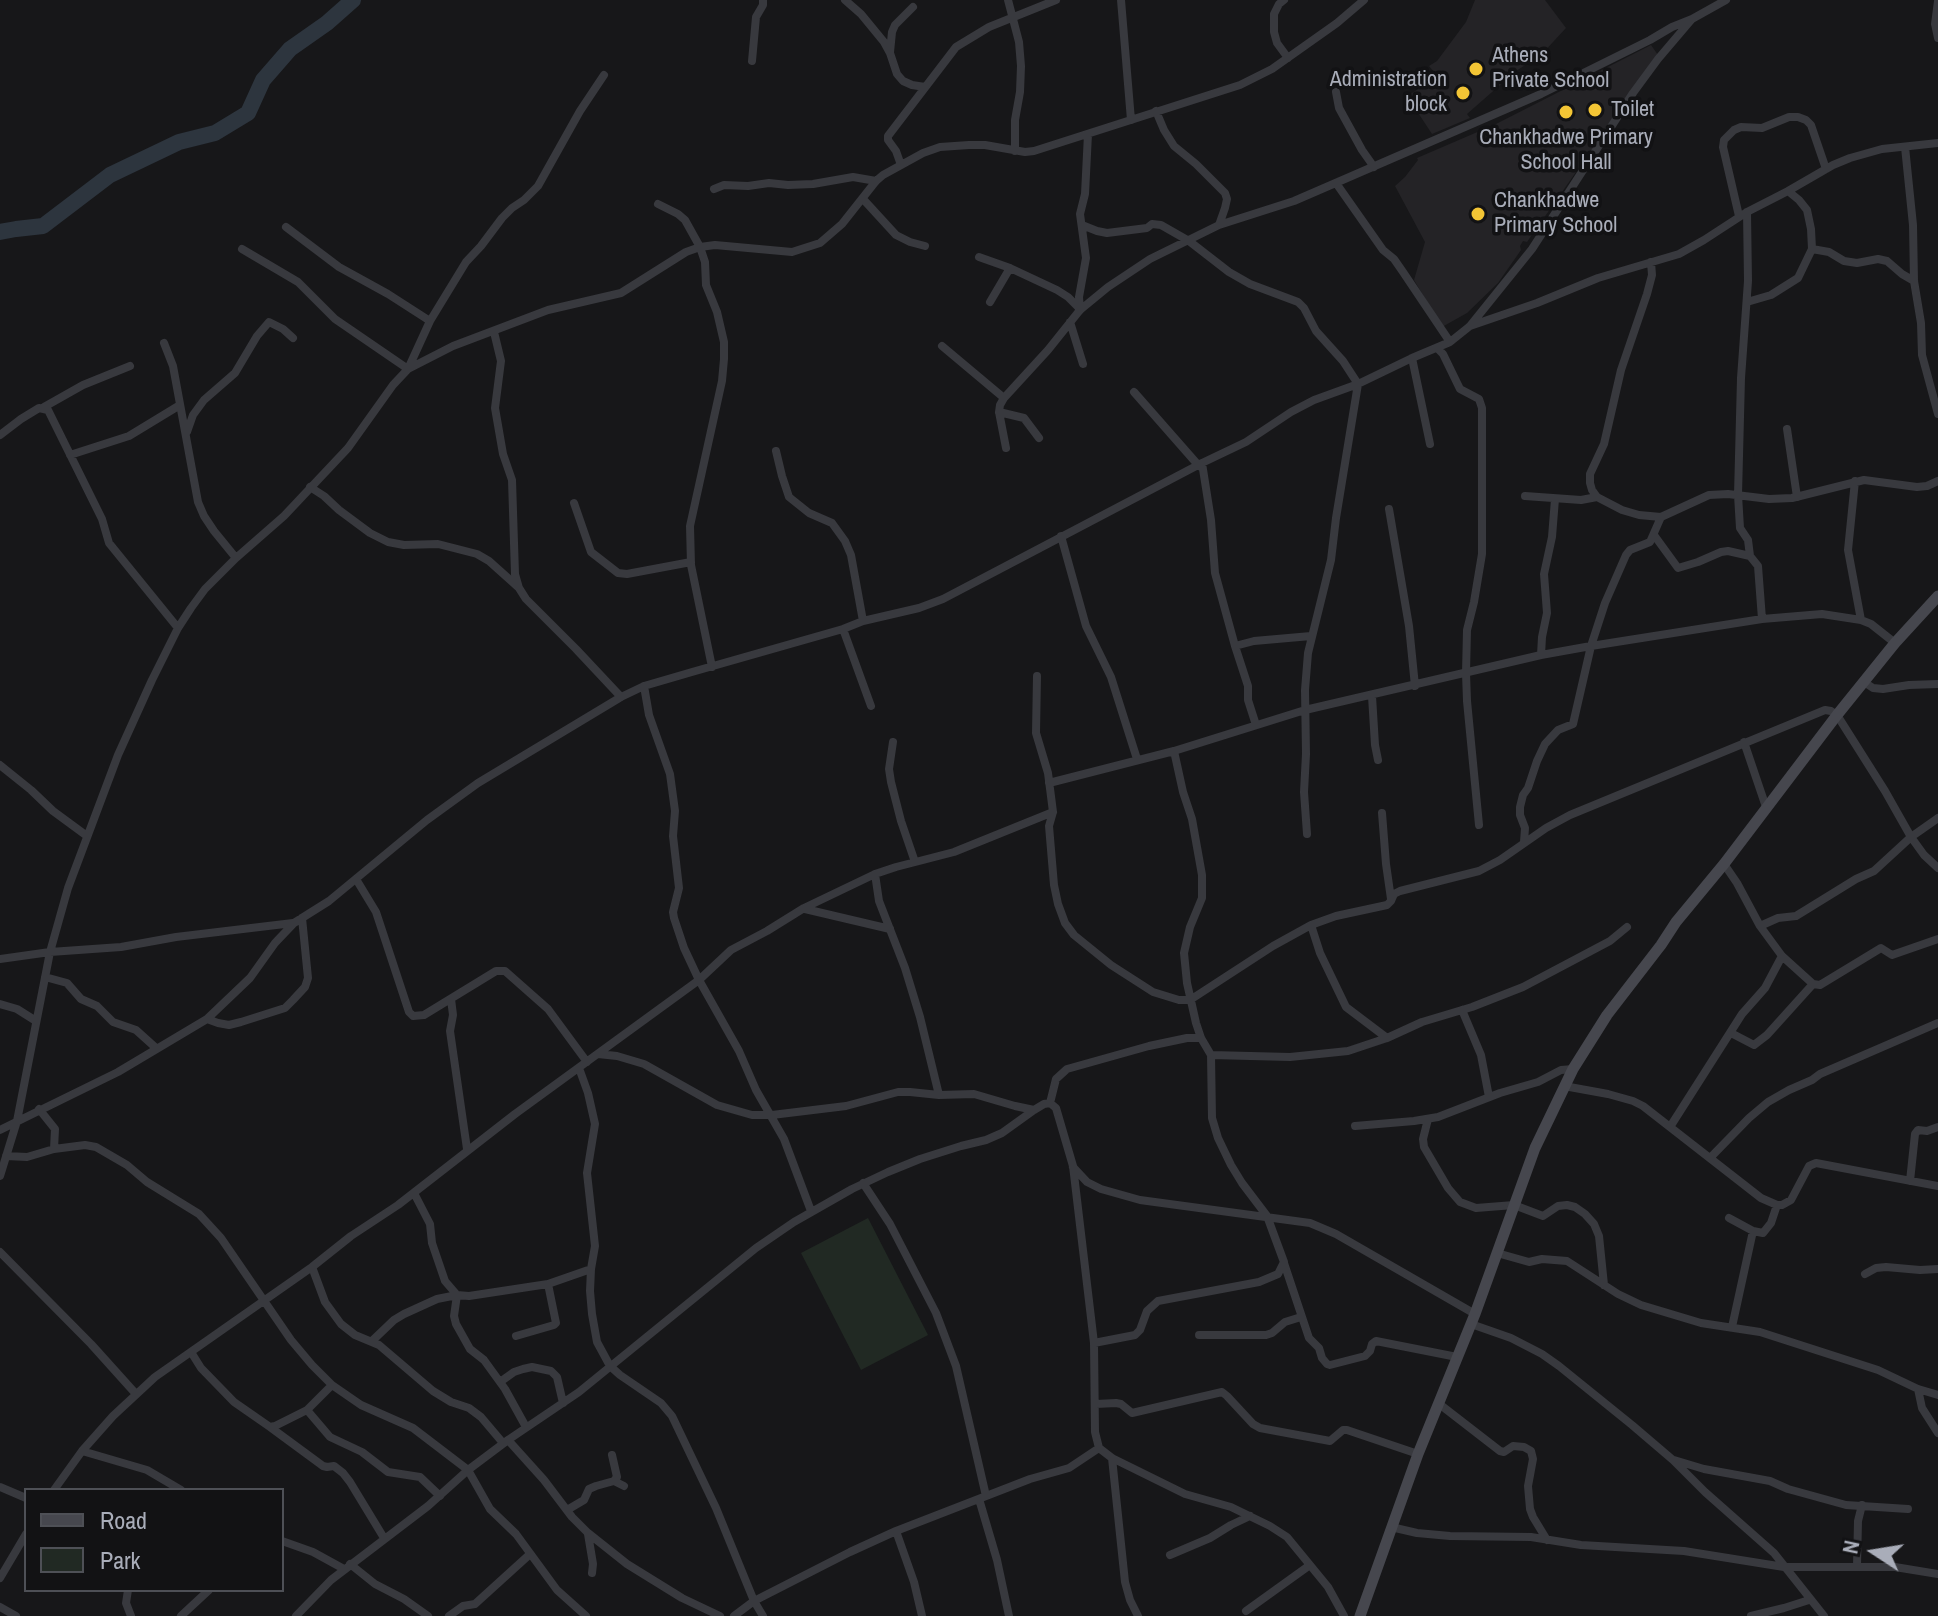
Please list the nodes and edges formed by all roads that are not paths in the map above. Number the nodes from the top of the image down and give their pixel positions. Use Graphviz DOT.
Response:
graph roads {
  1 [pos="763,0"];
  2 [pos="845,0"];
  3 [pos="1008,0"];
  4 [pos="1056,0"];
  5 [pos="1121,0"];
  6 [pos="1284,0"];
  7 [pos="1364,0"];
  8 [pos="1726,0"];
  9 [pos="1938,1"];
  10 [pos="913,7"];
  11 [pos="1013,17"];
  12 [pos="1692,19"];
  13 [pos="1938,38"];
  14 [pos="890,53"];
  15 [pos="1288,58"];
  16 [pos="752,61"];
  17 [pos="604,75"];
  18 [pos="925,87"];
  19 [pos="1336,92"];
  20 [pos="1156,111"];
  21 [pos="1131,120"];
  22 [pos="1088,134"];
  23 [pos="1938,143"];
  24 [pos="1905,147"];
  25 [pos="1015,151"];
  26 [pos="901,165"];
  27 [pos="1374,167"];
  28 [pos="1826,169"];
  29 [pos="876,181"];
  30 [pos="1336,183"];
  31 [pos="714,189"];
  32 [pos="1788,191"];
  33 [pos="863,199"];
  34 [pos="658,204"];
  35 [pos="1743,214"];
  36 [pos="1082,225"];
  37 [pos="1219,225"];
  38 [pos="286,227"];
  39 [pos="1189,241"];
  40 [pos="925,246"];
  41 [pos="700,247"];
  42 [pos="242,249"];
  43 [pos="1812,249"];
  44 [pos="979,257"];
  45 [pos="1651,262"];
  46 [pos="1010,268"];
  47 [pos="1914,281"];
  48 [pos="990,302"];
  49 [pos="1747,302"];
  50 [pos="1080,310"];
  51 [pos="430,321"];
  52 [pos="1070,322"];
  53 [pos="1470,326"];
  54 [pos="494,332"];
  55 [pos="293,338"];
  56 [pos="1450,342"];
  57 [pos="164,343"];
  58 [pos="942,346"];
  59 [pos="1437,348"];
  60 [pos="1412,358"];
  61 [pos="1083,364"];
  62 [pos="130,366"];
  63 [pos="408,369"];
  64 [pos="1358,384"];
  65 [pos="1134,392"];
  66 [pos="1004,398"];
  67 [pos="180,405"];
  68 [pos="44,407"];
  69 [pos="999,412"];
  70 [pos="1938,414"];
  71 [pos="1787,429"];
  72 [pos="186,433"];
  73 [pos="0,435"];
  74 [pos="1039,438"];
  75 [pos="1430,444"];
  76 [pos="1006,448"];
  77 [pos="776,451"];
  78 [pos="70,455"];
  79 [pos="1200,464"];
  80 [pos="1855,481"];
  81 [pos="1938,481"];
  82 [pos="310,487"];
  83 [pos="1738,495"];
  84 [pos="1525,496"];
  85 [pos="1597,497"];
  86 [pos="1797,497"];
  87 [pos="1555,499"];
  88 [pos="574,503"];
  89 [pos="1389,509"];
  90 [pos="1661,517"];
  91 [pos="1654,535"];
  92 [pos="1061,536"];
  93 [pos="1750,556"];
  94 [pos="236,558"];
  95 [pos="691,562"];
  96 [pos="519,588"];
  97 [pos="1938,596"];
  98 [pos="1762,619"];
  99 [pos="1861,620"];
  100 [pos="863,621"];
  101 [pos="178,628"];
  102 [pos="843,629"];
  103 [pos="1311,636"];
  104 [pos="1895,643"];
  105 [pos="1235,646"];
  106 [pos="1591,646"];
  107 [pos="1541,655"];
  108 [pos="712,667"];
  109 [pos="1466,673"];
  110 [pos="1037,676"];
  111 [pos="1864,682"];
  112 [pos="1938,684"];
  113 [pos="644,686"];
  114 [pos="1415,686"];
  115 [pos="1372,696"];
  116 [pos="621,697"];
  117 [pos="871,706"];
  118 [pos="1305,710"];
  119 [pos="1837,715"];
  120 [pos="1256,725"];
  121 [pos="893,742"];
  122 [pos="1744,742"];
  123 [pos="1174,751"];
  124 [pos="1137,759"];
  125 [pos="1378,760"];
  126 [pos="0,765"];
  127 [pos="1049,783"];
  128 [pos="1766,807"];
  129 [pos="1053,812"];
  130 [pos="1382,813"];
  131 [pos="1938,818"];
  132 [pos="1479,825"];
  133 [pos="1307,834"];
  134 [pos="87,836"];
  135 [pos="1911,837"];
  136 [pos="1524,842"];
  137 [pos="915,862"];
  138 [pos="1724,864"];
  139 [pos="1938,868"];
  140 [pos="875,874"];
  141 [pos="356,879"];
  142 [pos="1391,901"];
  143 [pos="804,908"];
  144 [pos="298,920"];
  145 [pos="1311,925"];
  146 [pos="1760,926"];
  147 [pos="1627,927"];
  148 [pos="890,929"];
  149 [pos="1938,939"];
  150 [pos="50,952"];
  151 [pos="1782,956"];
  152 [pos="0,959"];
  153 [pos="45,977"];
  154 [pos="699,980"];
  155 [pos="1813,984"];
  156 [pos="451,999"];
  157 [pos="1190,1000"];
  158 [pos="0,1004"];
  159 [pos="1462,1010"];
  160 [pos="207,1019"];
  161 [pos="36,1021"];
  162 [pos="1938,1023"];
  163 [pos="1731,1033"];
  164 [pos="1201,1038"];
  165 [pos="1387,1038"];
  166 [pos="156,1048"];
  167 [pos="598,1054"];
  168 [pos="1211,1055"];
  169 [pos="583,1065"];
  170 [pos="1573,1069"];
  171 [pos="1564,1086"];
  172 [pos="939,1095"];
  173 [pos="1489,1097"];
  174 [pos="1050,1103"];
  175 [pos="39,1109"];
  176 [pos="1034,1110"];
  177 [pos="772,1115"];
  178 [pos="1428,1119"];
  179 [pos="17,1121"];
  180 [pos="1355,1126"];
  181 [pos="1670,1127"];
  182 [pos="1938,1127"];
  183 [pos="0,1130"];
  184 [pos="54,1149"];
  185 [pos="467,1149"];
  186 [pos="6,1156"];
  187 [pos="1710,1158"];
  188 [pos="1073,1166"];
  189 [pos="0,1176"];
  190 [pos="1910,1181"];
  191 [pos="863,1183"];
  192 [pos="1938,1186"];
  193 [pos="414,1193"];
  194 [pos="1514,1205"];
  195 [pos="1777,1205"];
  196 [pos="811,1211"];
  197 [pos="1267,1216"];
  198 [pos="1729,1218"];
  199 [pos="1753,1231"];
  200 [pos="0,1252"];
  201 [pos="1497,1253"];
  202 [pos="1284,1262"];
  203 [pos="312,1267"];
  204 [pos="591,1269"];
  205 [pos="1938,1269"];
  206 [pos="1865,1274"];
  207 [pos="548,1284"];
  208 [pos="1604,1285"];
  209 [pos="457,1295"];
  210 [pos="264,1300"];
  211 [pos="1301,1317"];
  212 [pos="1473,1319"];
  213 [pos="1732,1327"];
  214 [pos="1199,1335"];
  215 [pos="516,1336"];
  216 [pos="372,1341"];
  217 [pos="1094,1343"];
  218 [pos="191,1352"];
  219 [pos="1457,1357"];
  220 [pos="610,1366"];
  221 [pos="500,1382"];
  222 [pos="332,1385"];
  223 [pos="1918,1389"];
  224 [pos="136,1394"];
  225 [pos="1938,1395"];
  226 [pos="563,1403"];
  227 [pos="1438,1403"];
  228 [pos="1096,1404"];
  229 [pos="307,1410"];
  230 [pos="270,1427"];
  231 [pos="526,1427"];
  232 [pos="1938,1433"];
  233 [pos="506,1441"];
  234 [pos="1099,1448"];
  235 [pos="82,1451"];
  236 [pos="1418,1454"];
  237 [pos="612,1455"];
  238 [pos="1112,1458"];
  239 [pos="1673,1460"];
  240 [pos="468,1470"];
  241 [pos="614,1481"];
  242 [pos="624,1486"];
  243 [pos="0,1487"];
  244 [pos="55,1488"];
  245 [pos="178,1488"];
  246 [pos="440,1496"];
  247 [pos="24,1497"];
  248 [pos="983,1498"];
  249 [pos="1862,1505"];
  250 [pos="1908,1509"];
  251 [pos="567,1510"];
  252 [pos="1250,1516"];
  253 [pos="1391,1527"];
  254 [pos="896,1531"];
  255 [pos="588,1533"];
  256 [pos="24,1537"];
  257 [pos="384,1538"];
  258 [pos="1547,1540"];
  259 [pos="284,1542"];
  260 [pos="529,1555"];
  261 [pos="1170,1555"];
  262 [pos="1310,1565"];
  263 [pos="1857,1566"];
  264 [pos="347,1567"];
  265 [pos="1784,1567"];
  266 [pos="592,1573"];
  267 [pos="1938,1574"];
  268 [pos="0,1578"];
  269 [pos="128,1592"];
  270 [pos="207,1592"];
  271 [pos="1809,1600"];
  272 [pos="754,1601"];
  273 [pos="0,1607"];
  274 [pos="1246,1611"];
  275 [pos="1361,1615"];
  276 [pos="16,1616"];
  277 [pos="131,1616"];
  278 [pos="181,1616"];
  279 [pos="296,1616"];
  280 [pos="428,1616"];
  281 [pos="449,1616"];
  282 [pos="586,1616"];
  283 [pos="720,1616"];
  284 [pos="734,1616"];
  285 [pos="763,1616"];
  286 [pos="922,1616"];
  287 [pos="1009,1616"];
  288 [pos="1138,1616"];
  289 [pos="1344,1616"];
  290 [pos="1751,1616"];
  291 [pos="1824,1616"];
  1 -- 16 [label="street"];
  2 -- 14 [label="street"];
  3 -- 11 [label="street"];
  4 -- 11 [label="street"];
  5 -- 21 [label="street"];
  6 -- 15 [label="street"];
  7 -- 15 [label="street"];
  8 -- 12 [label="street"];
  9 -- 13 [label="street"];
  10 -- 14 [label="street"];
  11 -- 18 [label="street"];
  11 -- 25 [label="street"];
  12 -- 27 [label="street"];
  12 -- 53 [label="street"];
  14 -- 18 [label="street"];
  15 -- 20 [label="street"];
  17 -- 51 [label="street"];
  18 -- 26 [label="street"];
  19 -- 27 [label="street"];
  20 -- 21 [label="street"];
  20 -- 37 [label="street"];
  21 -- 22 [label="street"];
  22 -- 25 [label="street"];
  22 -- 36 [label="street"];
  23 -- 24 [label="street"];
  24 -- 28 [label="street"];
  24 -- 47 [label="street"];
  25 -- 26 [label="street"];
  26 -- 29 [label="street"];
  27 -- 30 [label="street"];
  28 -- 32 [label="street"];
  28 -- 35 [label="street"];
  29 -- 31 [label="street"];
  29 -- 33 [label="street"];
  30 -- 37 [label="street"];
  30 -- 56 [label="street"];
  32 -- 35 [label="street"];
  32 -- 43 [label="street"];
  33 -- 40 [label="street"];
  33 -- 41 [label="street"];
  34 -- 41 [label="street"];
  35 -- 45 [label="street"];
  35 -- 49 [label="street"];
  36 -- 39 [label="street"];
  36 -- 50 [label="street"];
  37 -- 39 [label="street"];
  38 -- 51 [label="street"];
  39 -- 50 [label="street"];
  39 -- 64 [label="street"];
  41 -- 54 [label="street"];
  41 -- 95 [label="street"];
  42 -- 63 [label="street"];
  43 -- 47 [label="street"];
  43 -- 49 [label="street"];
  44 -- 46 [label="street"];
  45 -- 53 [label="street"];
  45 -- 85 [label="street"];
  46 -- 48 [label="street"];
  46 -- 50 [label="street"];
  47 -- 70 [label="street"];
  49 -- 83 [label="street"];
  50 -- 52 [label="street"];
  51 -- 63 [label="street"];
  52 -- 61 [label="street"];
  52 -- 66 [label="street"];
  53 -- 56 [label="street"];
  54 -- 63 [label="street"];
  54 -- 96 [label="street"];
  55 -- 72 [label="street"];
  56 -- 59 [label="street"];
  57 -- 67 [label="street"];
  58 -- 66 [label="street"];
  59 -- 60 [label="street"];
  59 -- 109 [label="street"];
  60 -- 64 [label="street"];
  60 -- 75 [label="street"];
  62 -- 68 [label="street"];
  63 -- 82 [label="street"];
  64 -- 79 [label="street"];
  64 -- 103 [label="street"];
  65 -- 79 [label="street"];
  66 -- 69 [label="street"];
  67 -- 72 [label="street"];
  67 -- 78 [label="street"];
  68 -- 73 [label="street"];
  68 -- 78 [label="street"];
  69 -- 74 [label="street"];
  69 -- 76 [label="street"];
  71 -- 86 [label="street"];
  72 -- 94 [label="street"];
  77 -- 100 [label="street"];
  78 -- 101 [label="street"];
  79 -- 92 [label="street"];
  79 -- 105 [label="street"];
  80 -- 81 [label="street"];
  80 -- 86 [label="street"];
  80 -- 99 [label="street"];
  82 -- 94 [label="street"];
  82 -- 96 [label="street"];
  83 -- 86 [label="street"];
  83 -- 90 [label="street"];
  83 -- 93 [label="street"];
  84 -- 87 [label="street"];
  85 -- 87 [label="street"];
  85 -- 90 [label="street"];
  87 -- 107 [label="street"];
  88 -- 95 [label="street"];
  89 -- 114 [label="street"];
  90 -- 91 [label="street"];
  91 -- 93 [label="street"];
  91 -- 106 [label="street"];
  92 -- 100 [label="street"];
  92 -- 124 [label="street"];
  93 -- 98 [label="street"];
  94 -- 101 [label="street"];
  95 -- 108 [label="street"];
  96 -- 116 [label="street"];
  97 -- 104 [label="street"];
  98 -- 99 [label="street"];
  98 -- 106 [label="street"];
  99 -- 104 [label="street"];
  100 -- 102 [label="street"];
  101 -- 134 [label="street"];
  102 -- 108 [label="street"];
  102 -- 117 [label="street"];
  103 -- 105 [label="street"];
  103 -- 118 [label="street"];
  104 -- 111 [label="street"];
  105 -- 120 [label="street"];
  106 -- 107 [label="street"];
  106 -- 136 [label="street"];
  107 -- 109 [label="street"];
  108 -- 113 [label="street"];
  109 -- 114 [label="street"];
  109 -- 132 [label="street"];
  110 -- 127 [label="street"];
  111 -- 112 [label="street"];
  111 -- 119 [label="street"];
  113 -- 116 [label="street"];
  113 -- 154 [label="street"];
  114 -- 115 [label="street"];
  115 -- 118 [label="street"];
  115 -- 125 [label="street"];
  116 -- 141 [label="street"];
  118 -- 120 [label="street"];
  118 -- 133 [label="street"];
  119 -- 122 [label="street"];
  119 -- 128 [label="street"];
  119 -- 135 [label="street"];
  120 -- 123 [label="street"];
  121 -- 137 [label="street"];
  122 -- 128 [label="street"];
  122 -- 136 [label="street"];
  123 -- 124 [label="street"];
  123 -- 157 [label="street"];
  124 -- 127 [label="street"];
  126 -- 134 [label="street"];
  127 -- 129 [label="street"];
  128 -- 138 [label="street"];
  129 -- 137 [label="street"];
  129 -- 157 [label="street"];
  130 -- 142 [label="street"];
  131 -- 135 [label="street"];
  134 -- 150 [label="street"];
  135 -- 139 [label="street"];
  135 -- 146 [label="street"];
  136 -- 142 [label="street"];
  137 -- 140 [label="street"];
  138 -- 146 [label="street"];
  138 -- 170 [label="street"];
  140 -- 143 [label="street"];
  140 -- 148 [label="street"];
  141 -- 144 [label="street"];
  141 -- 156 [label="street"];
  142 -- 145 [label="street"];
  143 -- 148 [label="street"];
  143 -- 154 [label="street"];
  144 -- 150 [label="street"];
  144 -- 160 [label="street"];
  144 -- 160 [label="street"];
  145 -- 157 [label="street"];
  145 -- 165 [label="street"];
  146 -- 151 [label="street"];
  147 -- 159 [label="street"];
  148 -- 172 [label="street"];
  149 -- 155 [label="street"];
  150 -- 152 [label="street"];
  150 -- 153 [label="street"];
  151 -- 155 [label="street"];
  151 -- 163 [label="street"];
  153 -- 161 [label="street"];
  153 -- 166 [label="street"];
  154 -- 167 [label="street"];
  154 -- 177 [label="street"];
  155 -- 163 [label="street"];
  156 -- 169 [label="street"];
  156 -- 185 [label="street"];
  157 -- 164 [label="street"];
  158 -- 161 [label="street"];
  159 -- 165 [label="street"];
  159 -- 173 [label="street"];
  160 -- 166 [label="street"];
  161 -- 179 [label="street"];
  162 -- 187 [label="street"];
  163 -- 181 [label="street"];
  164 -- 168 [label="street"];
  164 -- 174 [label="street"];
  165 -- 168 [label="street"];
  166 -- 175 [label="street"];
  167 -- 169 [label="street"];
  167 -- 177 [label="street"];
  168 -- 197 [label="street"];
  169 -- 185 [label="street"];
  169 -- 204 [label="street"];
  170 -- 171 [label="street"];
  170 -- 173 [label="street"];
  171 -- 181 [label="street"];
  171 -- 194 [label="street"];
  172 -- 176 [label="street"];
  172 -- 177 [label="street"];
  173 -- 178 [label="street"];
  174 -- 176 [label="street"];
  174 -- 188 [label="street"];
  175 -- 179 [label="street"];
  175 -- 184 [label="street"];
  176 -- 191 [label="street"];
  177 -- 196 [label="street"];
  178 -- 180 [label="street"];
  178 -- 194 [label="street"];
  179 -- 183 [label="street"];
  179 -- 186 [label="street"];
  181 -- 187 [label="street"];
  182 -- 190 [label="street"];
  184 -- 186 [label="street"];
  184 -- 210 [label="street"];
  185 -- 193 [label="street"];
  186 -- 189 [label="street"];
  187 -- 195 [label="street"];
  188 -- 197 [label="street"];
  188 -- 217 [label="street"];
  190 -- 192 [label="street"];
  190 -- 195 [label="street"];
  191 -- 196 [label="street"];
  191 -- 248 [label="street"];
  193 -- 203 [label="street"];
  193 -- 209 [label="street"];
  194 -- 201 [label="street"];
  194 -- 208 [label="street"];
  195 -- 199 [label="street"];
  196 -- 220 [label="street"];
  197 -- 202 [label="street"];
  197 -- 212 [label="street"];
  198 -- 199 [label="street"];
  199 -- 213 [label="street"];
  200 -- 224 [label="street"];
  201 -- 208 [label="street"];
  201 -- 212 [label="street"];
  202 -- 211 [label="street"];
  202 -- 217 [label="street"];
  203 -- 210 [label="street"];
  203 -- 216 [label="street"];
  204 -- 207 [label="street"];
  204 -- 220 [label="street"];
  205 -- 206 [label="street"];
  207 -- 209 [label="street"];
  207 -- 215 [label="street"];
  208 -- 213 [label="street"];
  209 -- 216 [label="street"];
  209 -- 221 [label="street"];
  210 -- 218 [label="street"];
  210 -- 222 [label="street"];
  211 -- 214 [label="street"];
  211 -- 219 [label="street"];
  212 -- 219 [label="street"];
  212 -- 239 [label="street"];
  213 -- 223 [label="street"];
  216 -- 233 [label="street"];
  217 -- 228 [label="street"];
  218 -- 224 [label="street"];
  218 -- 230 [label="street"];
  219 -- 227 [label="street"];
  220 -- 226 [label="street"];
  220 -- 272 [label="street"];
  221 -- 226 [label="street"];
  221 -- 231 [label="street"];
  222 -- 229 [label="street"];
  222 -- 240 [label="street"];
  223 -- 225 [label="street"];
  223 -- 232 [label="street"];
  224 -- 235 [label="street"];
  226 -- 231 [label="street"];
  227 -- 236 [label="street"];
  227 -- 258 [label="street"];
  228 -- 234 [label="street"];
  228 -- 236 [label="street"];
  229 -- 230 [label="street"];
  229 -- 246 [label="street"];
  230 -- 257 [label="street"];
  231 -- 233 [label="street"];
  233 -- 240 [label="street"];
  233 -- 251 [label="street"];
  234 -- 238 [label="street"];
  234 -- 248 [label="street"];
  235 -- 244 [label="street"];
  235 -- 245 [label="street"];
  236 -- 253 [label="street"];
  237 -- 241 [label="street"];
  238 -- 252 [label="street"];
  238 -- 288 [label="street"];
  239 -- 249 [label="street"];
  239 -- 265 [label="street"];
  240 -- 246 [label="street"];
  240 -- 260 [label="street"];
  241 -- 242 [label="street"];
  241 -- 251 [label="street"];
  243 -- 247 [label="street"];
  246 -- 257 [label="street"];
  248 -- 254 [label="street"];
  248 -- 287 [label="street"];
  249 -- 250 [label="street"];
  249 -- 263 [label="street"];
  251 -- 255 [label="street"];
  252 -- 261 [label="street"];
  252 -- 262 [label="street"];
  253 -- 258 [label="street"];
  253 -- 275 [label="street"];
  254 -- 272 [label="street"];
  254 -- 286 [label="street"];
  255 -- 266 [label="street"];
  255 -- 283 [label="street"];
  256 -- 268 [label="street"];
  257 -- 264 [label="street"];
  258 -- 265 [label="street"];
  259 -- 264 [label="street"];
  260 -- 281 [label="street"];
  260 -- 282 [label="street"];
  262 -- 274 [label="street"];
  262 -- 289 [label="street"];
  263 -- 265 [label="street"];
  263 -- 267 [label="street"];
  264 -- 279 [label="street"];
  264 -- 280 [label="street"];
  265 -- 271 [label="street"];
  269 -- 277 [label="street"];
  270 -- 278 [label="street"];
  271 -- 290 [label="street"];
  271 -- 291 [label="street"];
  272 -- 284 [label="street"];
  272 -- 285 [label="street"];
  273 -- 276 [label="street"];
}
